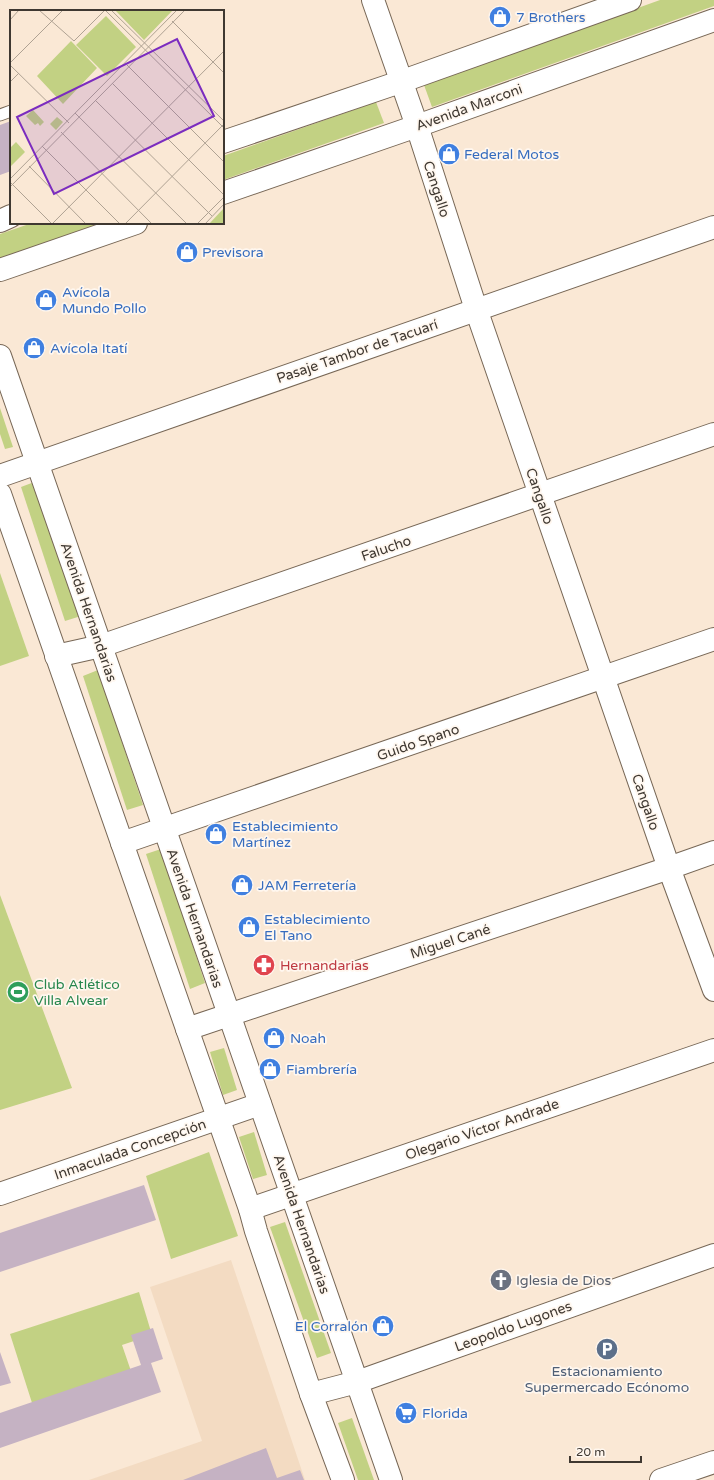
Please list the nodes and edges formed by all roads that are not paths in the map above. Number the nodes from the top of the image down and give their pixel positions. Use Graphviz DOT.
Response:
graph roads {
  1 [pos="373,0"];
  2 [pos="630,0"];
  3 [pos="714,20"];
  4 [pos="400,82"];
  5 [pos="10,111"];
  6 [pos="0,115"];
  7 [pos="417,126"];
  8 [pos="224,142"];
  9 [pos="224,193"];
  10 [pos="10,216"];
  11 [pos="0,221"];
  12 [pos="133,224"];
  13 [pos="714,227"];
  14 [pos="0,270"];
  15 [pos="476,309"];
  16 [pos="0,356"];
  17 [pos="714,434"];
  18 [pos="37,463"];
  19 [pos="0,476"];
  20 [pos="0,494"];
  21 [pos="540,494"];
  22 [pos="714,639"];
  23 [pos="101,646"];
  24 [pos="56,656"];
  25 [pos="603,678"];
  26 [pos="164,829"];
  27 [pos="122,843"];
  28 [pos="714,852"];
  29 [pos="669,868"];
  30 [pos="714,990"];
  31 [pos="229,1014"];
  32 [pos="186,1029"];
  33 [pos="714,1050"];
  34 [pos="260,1104"];
  35 [pos="218,1118"];
  36 [pos="0,1194"];
  37 [pos="291,1195"];
  38 [pos="250,1209"];
  39 [pos="714,1255"];
  40 [pos="356,1382"];
  41 [pos="311,1394"];
  42 [pos="714,1462"];
  43 [pos="342,1480"];
  44 [pos="391,1480"];
  45 [pos="661,1480"];
  1 -- 4 [label="street, Cangallo"];
  2 -- 4 [label="street"];
  3 -- 7 [label="street, Avenida Marconi"];
  4 -- 7 [label="street, Cangallo"];
  4 -- 8 [label="street"];
  5 -- 6 [label="lane"];
  7 -- 9 [label="street, Avenida Marconi"];
  7 -- 15 [label="street, Cangallo"];
  10 -- 11 [label="street"];
  12 -- 14 [label="street"];
  13 -- 15 [label="street, Pasaje Tambor de Tacuarí"];
  15 -- 18 [label="street, Pasaje Tambor de Tacuarí"];
  15 -- 21 [label="street, Cangallo"];
  16 -- 18 [label="street, Avenida Hernandarias"];
  17 -- 21 [label="street, Falucho"];
  18 -- 19 [label="street, Pasaje Tambor de Tacuarí"];
  18 -- 23 [label="street, Avenida Hernandarias"];
  20 -- 24 [label="street"];
  21 -- 23 [label="street, Falucho"];
  21 -- 25 [label="street, Cangallo"];
  22 -- 25 [label="street, Guido Spano"];
  23 -- 24 [label="street, Falucho"];
  23 -- 26 [label="street, Avenida Hernandarias"];
  24 -- 27 [label="street"];
  25 -- 26 [label="street, Guido Spano"];
  25 -- 29 [label="street, Cangallo"];
  26 -- 27 [label="street, Guido Spano"];
  26 -- 31 [label="street, Avenida Hernandarias"];
  27 -- 32 [label="street"];
  28 -- 29 [label="street, Miguel Cané"];
  29 -- 30 [label="street, Cangallo"];
  29 -- 31 [label="street, Miguel Cané"];
  31 -- 32 [label="street, Miguel Cané"];
  31 -- 34 [label="street, Avenida Hernandarias"];
  32 -- 35 [label="street"];
  33 -- 37 [label="street, Olegario Víctor Andrade"];
  34 -- 35 [label="street, Inmaculada Concepción"];
  34 -- 37 [label="street, Avenida Hernandarias"];
  35 -- 36 [label="street, Inmaculada Concepción"];
  35 -- 38 [label="street"];
  37 -- 38 [label="street, Olegario Víctor Andrade"];
  37 -- 40 [label="street, Avenida Hernandarias"];
  38 -- 41 [label="street"];
  39 -- 40 [label="street, Leopoldo Lugones"];
  40 -- 41 [label="street, Leopoldo Lugones"];
  40 -- 44 [label="street, Avenida Hernandarias"];
  41 -- 43 [label="street"];
  42 -- 45 [label="street"];
}
